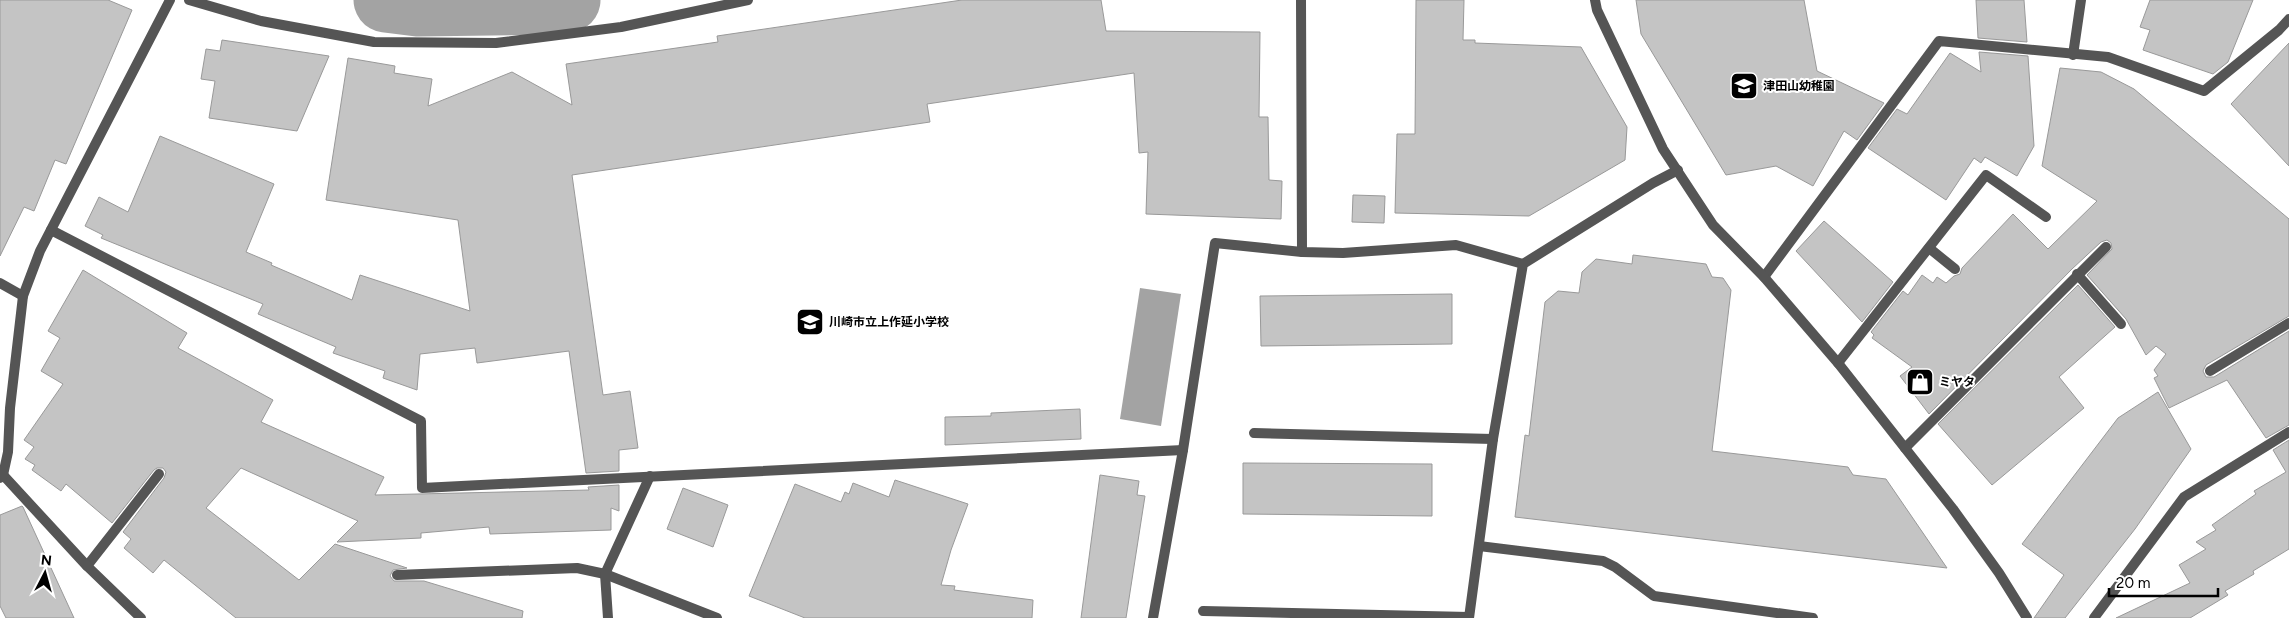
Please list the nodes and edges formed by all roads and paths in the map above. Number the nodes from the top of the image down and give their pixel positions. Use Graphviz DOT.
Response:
graph roads {
  1 [pos="170,0"];
  2 [pos="189,0"];
  3 [pos="748,0"];
  4 [pos="1301,0"];
  5 [pos="1595,0"];
  6 [pos="2081,0"];
  7 [pos="2289,19"];
  8 [pos="2073,55"];
  9 [pos="1678,170"];
  10 [pos="2046,217"];
  11 [pos="50,230"];
  12 [pos="2106,247"];
  13 [pos="1929,248"];
  14 [pos="1302,252"];
  15 [pos="1523,264"];
  16 [pos="1955,269"];
  17 [pos="2077,274"];
  18 [pos="1764,277"];
  19 [pos="0,283"];
  20 [pos="23,296"];
  21 [pos="2289,323"];
  22 [pos="2121,324"];
  23 [pos="1838,363"];
  24 [pos="2210,371"];
  25 [pos="2289,432"];
  26 [pos="1254,434"];
  27 [pos="1493,439"];
  28 [pos="1905,448"];
  29 [pos="1183,450"];
  30 [pos="159,474"];
  31 [pos="650,476"];
  32 [pos="2,477"];
  33 [pos="1479,546"];
  34 [pos="87,566"];
  35 [pos="605,574"];
  36 [pos="397,575"];
  37 [pos="1203,611"];
  38 [pos="141,618"];
  39 [pos="608,618"];
  40 [pos="717,618"];
  41 [pos="1153,618"];
  42 [pos="1469,618"];
  43 [pos="1813,618"];
  44 [pos="2027,618"];
  45 [pos="2094,618"];
  1 -- 11 [label="street"];
  2 -- 3 [label="street"];
  4 -- 14 [label="street"];
  5 -- 9 [label="street"];
  6 -- 8 [label="street"];
  7 -- 8 [label="street"];
  8 -- 18 [label="street"];
  9 -- 15 [label="street"];
  9 -- 18 [label="street"];
  10 -- 13 [label="street"];
  11 -- 20 [label="street"];
  11 -- 31 [label="street"];
  12 -- 17 [label="street"];
  13 -- 16 [label="street"];
  13 -- 23 [label="street"];
  14 -- 15 [label="street"];
  14 -- 29 [label="street"];
  15 -- 27 [label="street"];
  17 -- 22 [label="street"];
  17 -- 28 [label="street"];
  18 -- 23 [label="street"];
  19 -- 20 [label="street"];
  20 -- 32 [label="street"];
  21 -- 24 [label="street"];
  23 -- 28 [label="street"];
  25 -- 45 [label="street"];
  26 -- 27 [label="street"];
  27 -- 33 [label="street"];
  28 -- 44 [label="street"];
  29 -- 31 [label="street"];
  29 -- 41 [label="street"];
  30 -- 34 [label="street"];
  31 -- 35 [label="street"];
  32 -- 34 [label="street"];
  33 -- 42 [label="street"];
  33 -- 43 [label="street"];
  34 -- 38 [label="street"];
  35 -- 36 [label="street"];
  35 -- 39 [label="street"];
  35 -- 40 [label="street"];
  37 -- 42 [label="street"];
}
